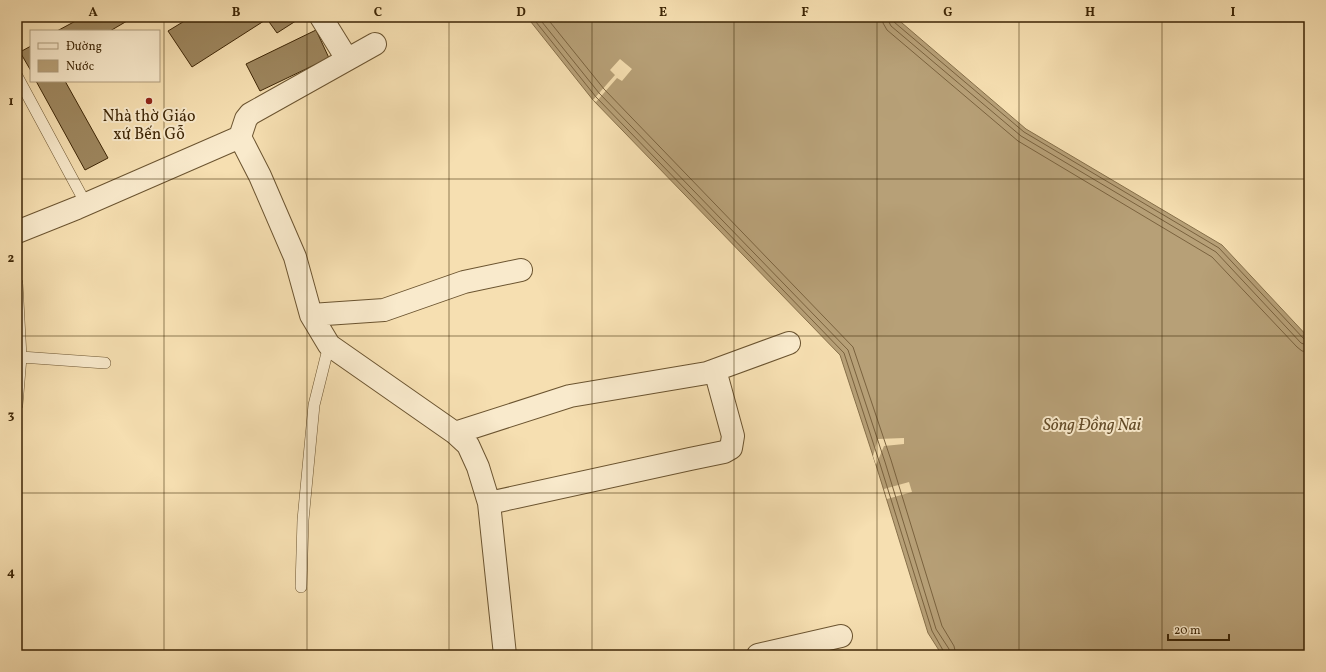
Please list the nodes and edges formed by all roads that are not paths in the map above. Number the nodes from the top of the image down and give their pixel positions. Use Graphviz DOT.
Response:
graph roads {
  1 [pos="321,17"];
  2 [pos="375,44"];
  3 [pos="347,58"];
  4 [pos="17,76"];
  5 [pos="240,137"];
  6 [pos="86,204"];
  7 [pos="17,232"];
  8 [pos="521,270"];
  9 [pos="17,283"];
  10 [pos="311,314"];
  11 [pos="789,344"];
  12 [pos="329,345"];
  13 [pos="21,356"];
  14 [pos="105,363"];
  15 [pos="715,370"];
  16 [pos="17,405"];
  17 [pos="455,433"];
  18 [pos="489,503"];
  19 [pos="301,587"];
  20 [pos="841,636"];
  21 [pos="505,655"];
  22 [pos="758,655"];
  1 -- 3 [label="street"];
  2 -- 3 [label="street"];
  3 -- 5 [label="street"];
  4 -- 6 [label="lane"];
  5 -- 6 [label="street"];
  5 -- 10 [label="street"];
  6 -- 7 [label="street"];
  8 -- 10 [label="street"];
  9 -- 13 [label="lane"];
  10 -- 12 [label="street"];
  11 -- 15 [label="street"];
  12 -- 17 [label="street"];
  12 -- 19 [label="lane"];
  13 -- 14 [label="lane"];
  13 -- 16 [label="lane"];
  15 -- 17 [label="street"];
  15 -- 18 [label="street"];
  17 -- 18 [label="street"];
  18 -- 21 [label="street"];
  20 -- 22 [label="street"];
}
